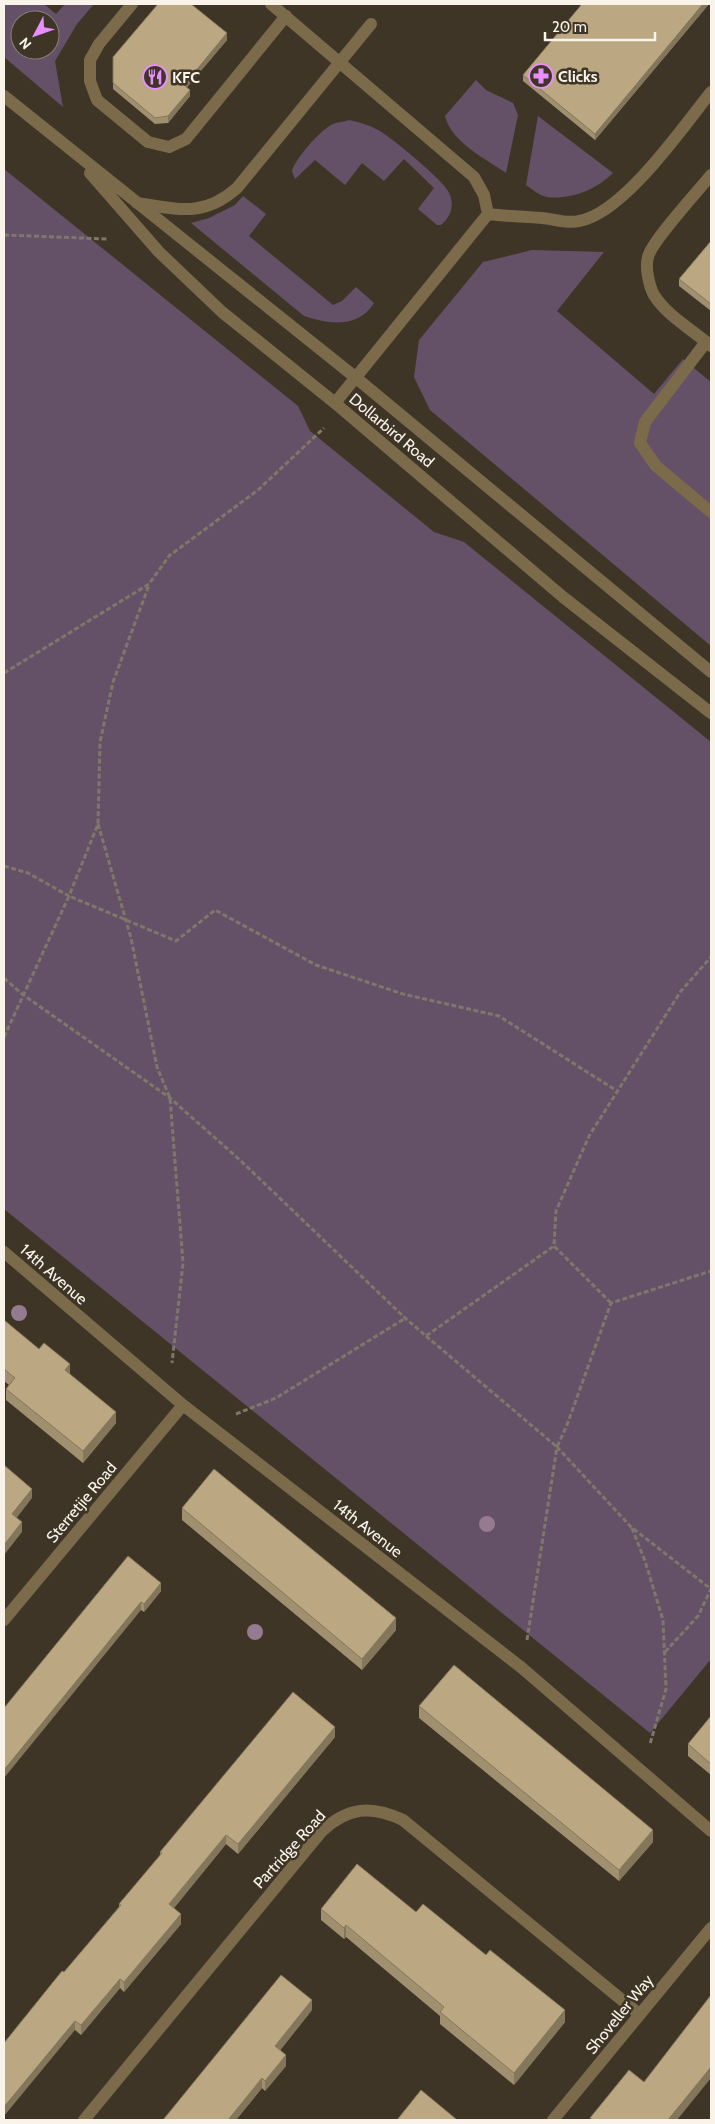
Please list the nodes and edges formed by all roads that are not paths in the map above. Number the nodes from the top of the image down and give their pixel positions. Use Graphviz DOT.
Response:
graph roads {
  1 [pos="132,4"];
  2 [pos="271,4"];
  3 [pos="286,16"];
  4 [pos="371,24"];
  5 [pos="339,62"];
  6 [pos="711,92"];
  7 [pos="4,96"];
  8 [pos="71,150"];
  9 [pos="711,175"];
  10 [pos="138,203"];
  11 [pos="488,214"];
  12 [pos="709,344"];
  13 [pos="355,377"];
  14 [pos="335,403"];
  15 [pos="711,512"];
  16 [pos="711,672"];
  17 [pos="711,713"];
  18 [pos="5,1255"];
  19 [pos="183,1405"];
  20 [pos="4,1620"];
  21 [pos="711,1831"];
  22 [pos="711,1928"];
  23 [pos="639,2014"];
  24 [pos="84,2120"];
  25 [pos="553,2120"];
  1 -- 3 [label="street"];
  2 -- 3 [label="street"];
  3 -- 5 [label="street"];
  4 -- 5 [label="street"];
  5 -- 10 [label="street"];
  5 -- 11 [label="street"];
  6 -- 11 [label="street"];
  7 -- 8 [label="street, Dollarbird Road"];
  8 -- 10 [label="street, Dollarbird Road"];
  8 -- 14 [label="street, Dollarbird Road"];
  9 -- 12 [label="street"];
  10 -- 13 [label="street, Dollarbird Road"];
  11 -- 13 [label="street"];
  12 -- 15 [label="street"];
  13 -- 14 [label="street"];
  13 -- 16 [label="street, Dollarbird Road"];
  14 -- 17 [label="street, Dollarbird Road"];
  18 -- 19 [label="street, 14th Avenue"];
  19 -- 20 [label="street, Sterretjie Road"];
  19 -- 21 [label="street, 14th Avenue"];
  22 -- 23 [label="street, Shoveller Way"];
  23 -- 24 [label="street, Partridge Road"];
  23 -- 25 [label="street, Shoveller Way"];
}
